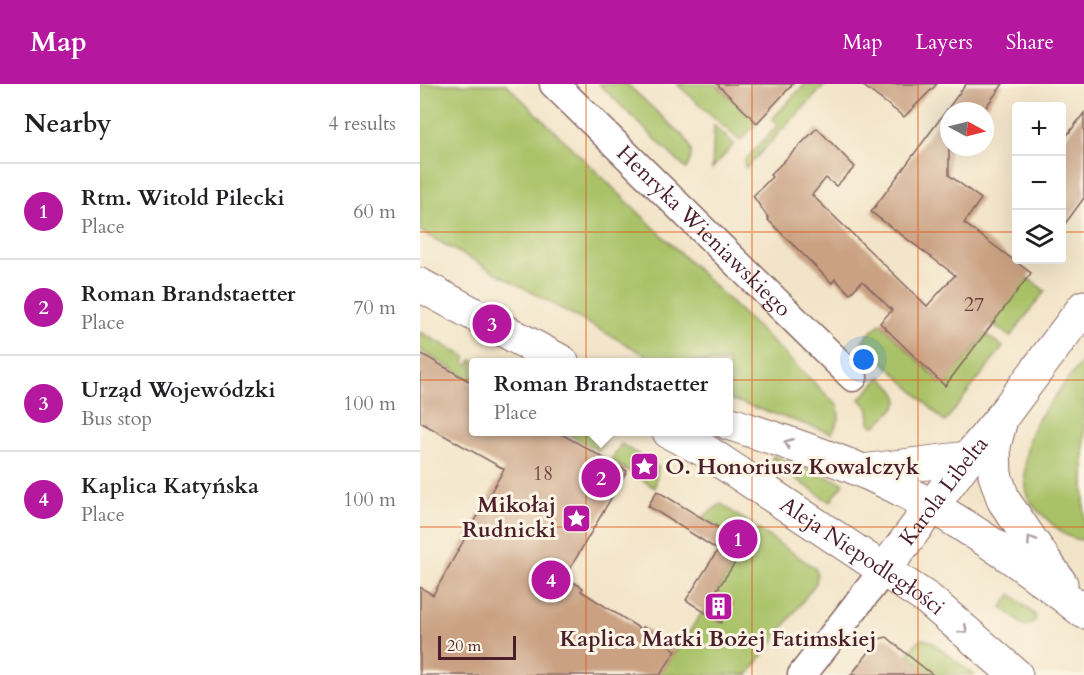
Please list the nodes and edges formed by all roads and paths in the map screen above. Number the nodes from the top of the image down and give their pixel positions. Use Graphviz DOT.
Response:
graph roads {
  1 [pos="554,84"];
  2 [pos="420,285"];
  3 [pos="1084,307"];
  4 [pos="553,358"];
  5 [pos="853,377"];
  6 [pos="1001,418"];
  7 [pos="733,424"];
  8 [pos="677,436"];
  9 [pos="968,458"];
  10 [pos="862,471"];
  11 [pos="932,507"];
  12 [pos="884,570"];
  13 [pos="1081,604"];
  14 [pos="802,675"];
  15 [pos="1016,675"];
  1 -- 5 [label="street, Henryka Wieniawskiego"];
  2 -- 4 [label="street"];
  3 -- 6 [label="street, Karola Libelta"];
  6 -- 9 [label="street, Karola Libelta"];
  13 -- 6 [label="street, one-way"];
  10 -- 7 [label="street, one-way"];
  8 -- 12 [label="street, Aleja Niepodległości"];
  9 -- 10 [label="street"];
  9 -- 11 [label="street, Karola Libelta"];
  10 -- 11 [label="street"];
  11 -- 12 [label="street, Karola Libelta"];
  11 -- 13 [label="street"];
  12 -- 14 [label="street, Karola Libelta"];
  12 -- 15 [label="street, Aleja Niepodległości, one-way"];
}
